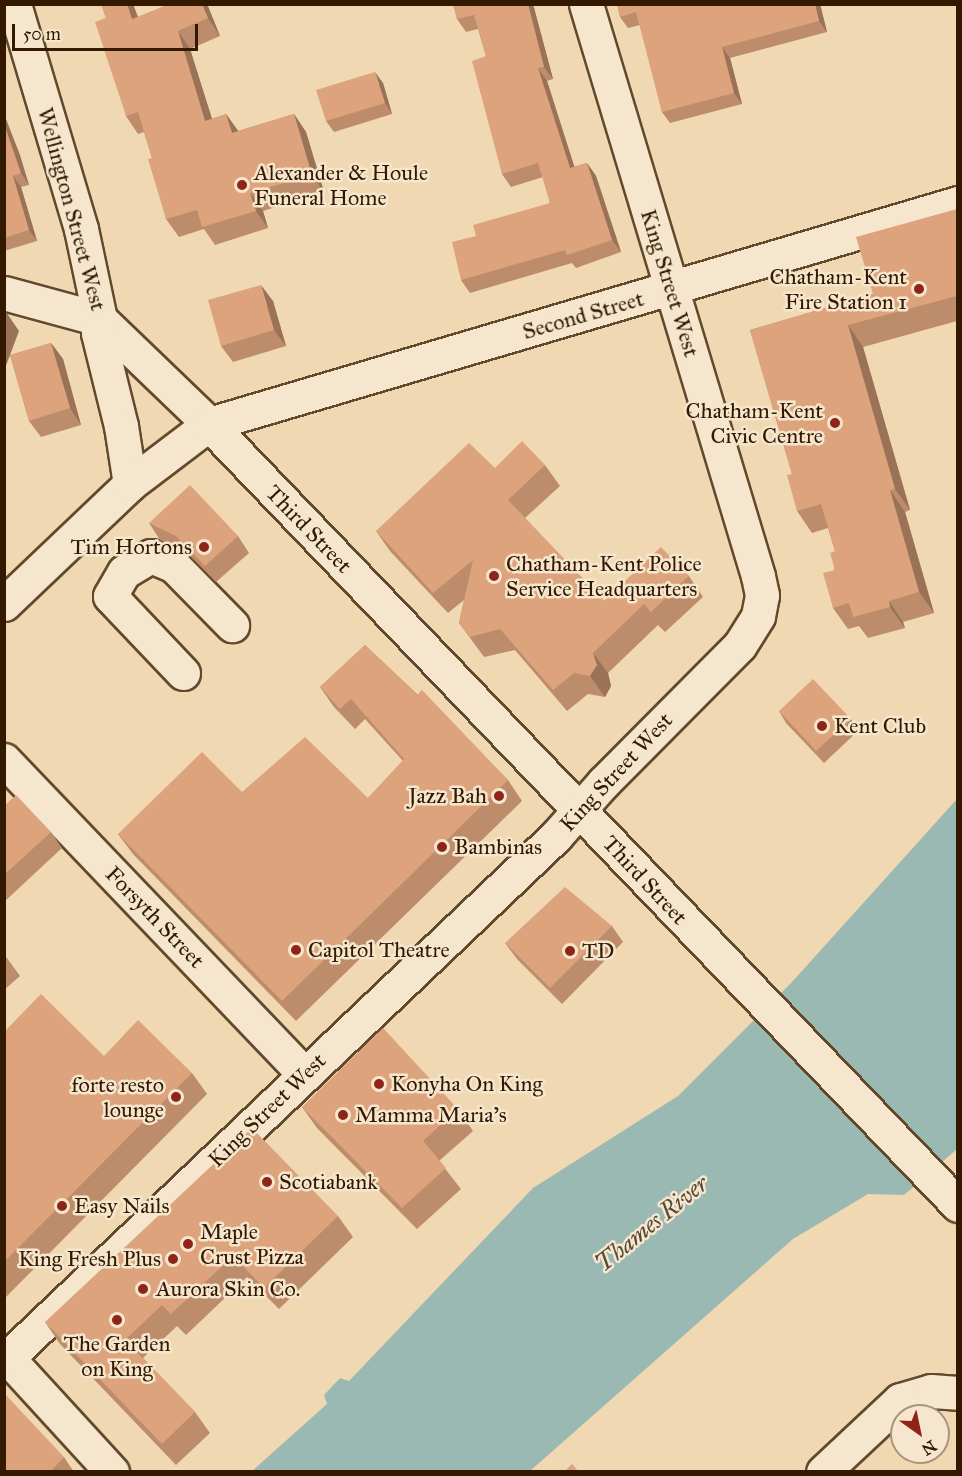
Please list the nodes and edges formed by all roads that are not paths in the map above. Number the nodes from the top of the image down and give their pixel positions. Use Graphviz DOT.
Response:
graph roads {
  1 [pos="14,4"];
  2 [pos="586,4"];
  3 [pos="957,203"];
  4 [pos="672,289"];
  5 [pos="4,293"];
  6 [pos="100,319"];
  7 [pos="209,424"];
  8 [pos="130,484"];
  9 [pos="4,604"];
  10 [pos="232,625"];
  11 [pos="183,673"];
  12 [pos="4,760"];
  13 [pos="579,808"];
  14 [pos="304,1074"];
  15 [pos="957,1205"];
  16 [pos="6,1358"];
  17 [pos="957,1393"];
  18 [pos="112,1472"];
  19 [pos="823,1472"];
  1 -- 6 [label="street, Wellington Street West"];
  2 -- 4 [label="street, King Street West"];
  3 -- 4 [label="street, Second Street"];
  4 -- 7 [label="street, Second Street"];
  4 -- 13 [label="street, King Street West"];
  5 -- 6 [label="street"];
  6 -- 7 [label="street, Wellington Street West"];
  6 -- 8 [label="street"];
  7 -- 8 [label="street"];
  7 -- 13 [label="street, Third Street"];
  8 -- 9 [label="street"];
  10 -- 11 [label="street"];
  12 -- 14 [label="street, Forsyth Street"];
  13 -- 14 [label="street, King Street West"];
  13 -- 15 [label="street, Third Street"];
  14 -- 16 [label="street, King Street West"];
  16 -- 18 [label="street"];
  17 -- 19 [label="street"];
}
